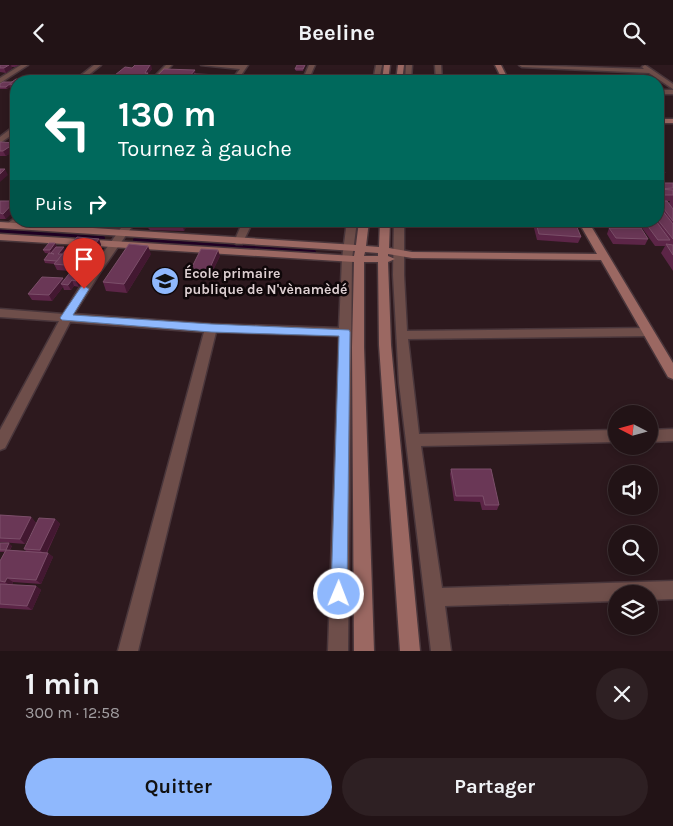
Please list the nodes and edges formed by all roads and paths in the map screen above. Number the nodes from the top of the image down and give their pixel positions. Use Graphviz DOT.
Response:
graph roads {
  1 [pos="25,65"];
  2 [pos="98,65"];
  3 [pos="169,65"];
  4 [pos="204,65"];
  5 [pos="522,65"];
  6 [pos="545,65"];
  7 [pos="643,65"];
  8 [pos="245,66"];
  9 [pos="597,67"];
  10 [pos="650,71"];
  11 [pos="85,75"];
  12 [pos="159,75"];
  13 [pos="656,75"];
  14 [pos="0,81"];
  15 [pos="43,227"];
  16 [pos="126,227"];
  17 [pos="245,227"];
  18 [pos="352,227"];
  19 [pos="362,227"];
  20 [pos="387,227"];
  21 [pos="398,227"];
  22 [pos="586,227"];
  23 [pos="121,234"];
  24 [pos="0,237"];
  25 [pos="239,242"];
  26 [pos="113,245"];
  27 [pos="354,254"];
  28 [pos="395,255"];
  29 [pos="603,257"];
  30 [pos="0,313"];
  31 [pos="66,318"];
  32 [pos="211,328"];
  33 [pos="648,331"];
  34 [pos="345,332"];
  35 [pos="402,335"];
  36 [pos="673,374"];
  37 [pos="673,435"];
  38 [pos="608,436"];
  39 [pos="658,436"];
  40 [pos="412,440"];
  41 [pos="0,444"];
  42 [pos="673,590"];
  43 [pos="435,597"];
  44 [pos="128,651"];
  45 [pos="338,651"];
  46 [pos="364,651"];
  47 [pos="410,651"];
  48 [pos="440,651"];
  1 -- 14 [label="street"];
  2 -- 11 [label="street"];
  3 -- 12 [label="street"];
  4 -- 8 [label="street"];
  5 -- 6 [label="street"];
  6 -- 9 [label="street"];
  7 -- 10 [label="street"];
  9 -- 10 [label="street"];
  10 -- 13 [label="street"];
  15 -- 23 [label="street"];
  16 -- 23 [label="street"];
  17 -- 25 [label="street"];
  18 -- 27 [label="street"];
  19 -- 27 [label="street"];
  20 -- 28 [label="street"];
  21 -- 28 [label="street"];
  22 -- 29 [label="street"];
  23 -- 25 [label="street"];
  23 -- 26 [label="street"];
  24 -- 26 [label="street"];
  25 -- 27 [label="street"];
  26 -- 27 [label="street"];
  26 -- 31 [label="street"];
  27 -- 28 [label="street"];
  27 -- 34 [label="street"];
  27 -- 46 [label="street"];
  28 -- 29 [label="street"];
  28 -- 35 [label="street"];
  28 -- 47 [label="street"];
  29 -- 33 [label="street"];
  30 -- 31 [label="street"];
  31 -- 32 [label="street"];
  31 -- 41 [label="street"];
  32 -- 34 [label="street"];
  32 -- 44 [label="street"];
  33 -- 35 [label="street"];
  33 -- 36 [label="street"];
  34 -- 45 [label="street"];
  35 -- 40 [label="street"];
  37 -- 39 [label="street"];
  38 -- 40 [label="street"];
  40 -- 43 [label="street"];
  42 -- 43 [label="street"];
  43 -- 48 [label="street"];
}
